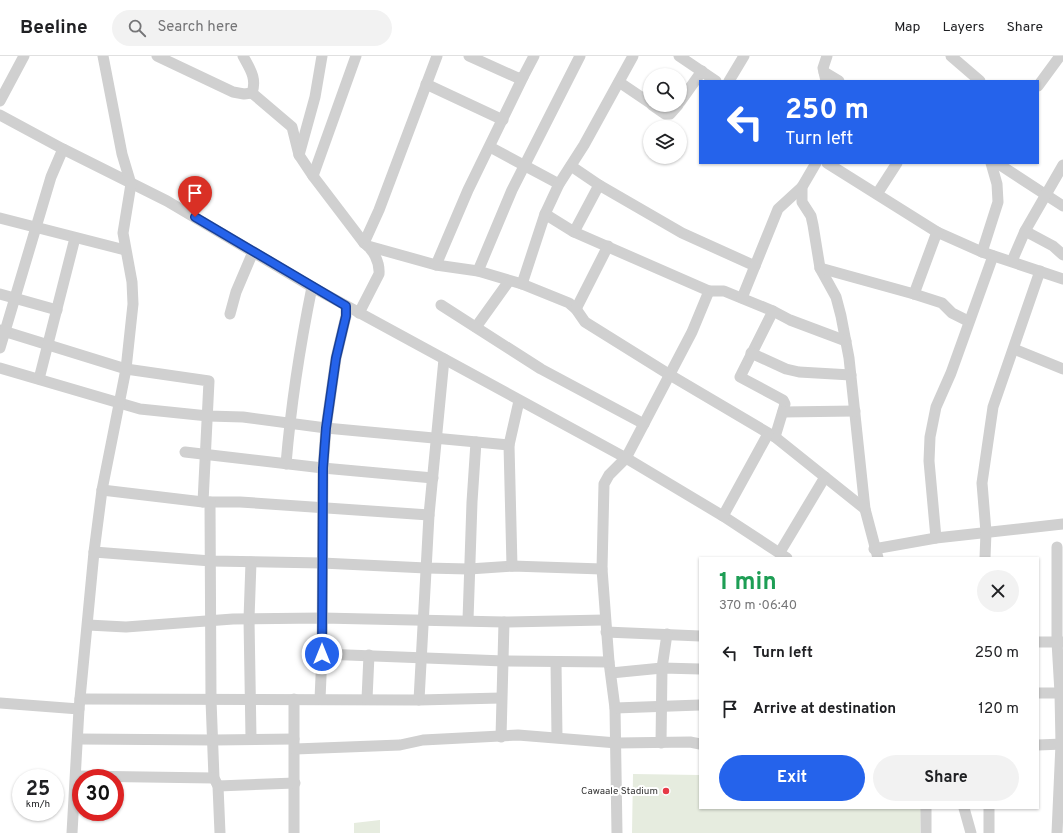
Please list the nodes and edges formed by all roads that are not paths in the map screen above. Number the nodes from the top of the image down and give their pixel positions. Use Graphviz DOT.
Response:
graph roads {
  1 [pos="24,56"];
  2 [pos="103,56"];
  3 [pos="157,56"];
  4 [pos="243,56"];
  5 [pos="322,56"];
  6 [pos="356,56"];
  7 [pos="437,56"];
  8 [pos="469,56"];
  9 [pos="534,56"];
  10 [pos="580,56"];
  11 [pos="633,56"];
  12 [pos="679,56"];
  13 [pos="744,56"];
  14 [pos="827,56"];
  15 [pos="952,56"];
  16 [pos="1060,56"];
  17 [pos="702,71"];
  18 [pos="523,76"];
  19 [pos="825,76"];
  20 [pos="715,80"];
  21 [pos="730,80"];
  22 [pos="836,80"];
  23 [pos="979,80"];
  24 [pos="619,82"];
  25 [pos="426,84"];
  26 [pos="1039,85"];
  27 [pos="687,92"];
  28 [pos="252,93"];
  29 [pos="643,98"];
  30 [pos="0,101"];
  31 [pos="663,112"];
  32 [pos="672,112"];
  33 [pos="0,115"];
  34 [pos="503,120"];
  35 [pos="490,147"];
  36 [pos="63,149"];
  37 [pos="300,155"];
  38 [pos="524,164"];
  39 [pos="815,164"];
  40 [pos="829,164"];
  41 [pos="896,164"];
  42 [pos="991,164"];
  43 [pos="998,164"];
  44 [pos="1063,165"];
  45 [pos="571,166"];
  46 [pos="313,176"];
  47 [pos="131,184"];
  48 [pos="559,184"];
  49 [pos="599,185"];
  50 [pos="802,187"];
  51 [pos="877,194"];
  52 [pos="1046,196"];
  53 [pos="1063,206"];
  54 [pos="545,214"];
  55 [pos="0,218"];
  56 [pos="36,228"];
  57 [pos="1025,231"];
  58 [pos="574,232"];
  59 [pos="937,232"];
  60 [pos="75,238"];
  61 [pos="366,244"];
  62 [pos="608,246"];
  63 [pos="125,250"];
  64 [pos="253,252"];
  65 [pos="988,254"];
  66 [pos="1063,255"];
  67 [pos="1012,261"];
  68 [pos="436,265"];
  69 [pos="755,266"];
  70 [pos="820,268"];
  71 [pos="478,271"];
  72 [pos="1040,271"];
  73 [pos="1063,279"];
  74 [pos="509,281"];
  75 [pos="522,284"];
  76 [pos="312,287"];
  77 [pos="709,291"];
  78 [pos="0,294"];
  79 [pos="914,294"];
  80 [pos="14,298"];
  81 [pos="742,298"];
  82 [pos="441,305"];
  83 [pos="346,306"];
  84 [pos="576,309"];
  85 [pos="57,310"];
  86 [pos="772,311"];
  87 [pos="359,313"];
  88 [pos="230,314"];
  89 [pos="968,321"];
  90 [pos="476,327"];
  91 [pos="3,330"];
  92 [pos="846,341"];
  93 [pos="48,344"];
  94 [pos="0,348"];
  95 [pos="1014,349"];
  96 [pos="751,353"];
  97 [pos="444,359"];
  98 [pos="0,368"];
  99 [pos="126,369"];
  100 [pos="1063,370"];
  101 [pos="850,375"];
  102 [pos="670,376"];
  103 [pos="39,379"];
  104 [pos="519,401"];
  105 [pos="120,404"];
  106 [pos="855,411"];
  107 [pos="783,412"];
  108 [pos="208,416"];
  109 [pos="289,422"];
  110 [pos="644,424"];
  111 [pos="326,428"];
  112 [pos="771,436"];
  113 [pos="435,438"];
  114 [pos="476,442"];
  115 [pos="509,445"];
  116 [pos="185,452"];
  117 [pos="205,454"];
  118 [pos="626,458"];
  119 [pos="286,464"];
  120 [pos="323,468"];
  121 [pos="825,477"];
  122 [pos="433,478"];
  123 [pos="102,490"];
  124 [pos="206,502"];
  125 [pos="324,509"];
  126 [pos="865,509"];
  127 [pos="430,515"];
  128 [pos="723,516"];
  129 [pos="1063,524"];
  130 [pos="986,532"];
  131 [pos="936,538"];
  132 [pos="1058,547"];
  133 [pos="94,552"];
  134 [pos="876,553"];
  135 [pos="778,554"];
  136 [pos="985,557"];
  137 [pos="211,561"];
  138 [pos="251,562"];
  139 [pos="322,563"];
  140 [pos="512,566"];
  141 [pos="426,568"];
  142 [pos="469,569"];
  143 [pos="602,569"];
  144 [pos="322,618"];
  145 [pos="249,619"];
  146 [pos="468,620"];
  147 [pos="604,620"];
  148 [pos="211,621"];
  149 [pos="423,621"];
  150 [pos="504,622"];
  151 [pos="88,626"];
  152 [pos="606,632"];
  153 [pos="667,634"];
  154 [pos="699,636"];
  155 [pos="1039,642"];
  156 [pos="1060,642"];
  157 [pos="322,654"];
  158 [pos="369,655"];
  159 [pos="421,659"];
  160 [pos="504,661"];
  161 [pos="556,662"];
  162 [pos="610,668"];
  163 [pos="662,668"];
  164 [pos="699,669"];
  165 [pos="1039,693"];
  166 [pos="1062,693"];
  167 [pos="501,698"];
  168 [pos="250,699"];
  169 [pos="294,699"];
  170 [pos="320,699"];
  171 [pos="367,699"];
  172 [pos="211,700"];
  173 [pos="419,700"];
  174 [pos="0,703"];
  175 [pos="80,704"];
  176 [pos="699,705"];
  177 [pos="615,708"];
  178 [pos="661,708"];
  179 [pos="501,736"];
  180 [pos="557,737"];
  181 [pos="251,738"];
  182 [pos="79,739"];
  183 [pos="214,740"];
  184 [pos="617,742"];
  185 [pos="661,742"];
  186 [pos="294,744"];
  187 [pos="699,744"];
  188 [pos="1062,744"];
  189 [pos="1039,745"];
  190 [pos="77,769"];
  191 [pos="124,778"];
  192 [pos="216,782"];
  193 [pos="295,783"];
  194 [pos="926,809"];
  195 [pos="964,809"];
  196 [pos="989,809"];
  197 [pos="73,821"];
  198 [pos="72,833"];
  199 [pos="220,833"];
  200 [pos="294,833"];
  201 [pos="617,833"];
  202 [pos="926,833"];
  203 [pos="971,833"];
  204 [pos="989,833"];
  205 [pos="1057,833"];
  1 -- 30 [label="street"];
  2 -- 47 [label="street"];
  3 -- 28 [label="street"];
  4 -- 28 [label="street"];
  5 -- 37 [label="street"];
  6 -- 46 [label="street"];
  7 -- 25 [label="street"];
  8 -- 18 [label="street"];
  9 -- 18 [label="street"];
  10 -- 38 [label="street"];
  11 -- 24 [label="street"];
  12 -- 17 [label="street"];
  13 -- 21 [label="street"];
  14 -- 19 [label="street"];
  15 -- 23 [label="street"];
  16 -- 26 [label="street"];
  17 -- 20 [label="street"];
  17 -- 27 [label="street"];
  18 -- 34 [label="street"];
  19 -- 22 [label="street"];
  24 -- 29 [label="street"];
  24 -- 45 [label="street"];
  25 -- 34 [label="street"];
  25 -- 61 [label="street"];
  28 -- 37 [label="street"];
  31 -- 32 [label="street"];
  33 -- 36 [label="street"];
  34 -- 35 [label="street"];
  35 -- 38 [label="street"];
  35 -- 68 [label="street"];
  36 -- 47 [label="street"];
  36 -- 56 [label="street"];
  37 -- 46 [label="street"];
  38 -- 48 [label="street"];
  38 -- 71 [label="street"];
  39 -- 50 [label="street"];
  40 -- 51 [label="street"];
  41 -- 51 [label="street"];
  42 -- 65 [label="street"];
  43 -- 52 [label="street"];
  44 -- 52 [label="street"];
  45 -- 48 [label="street"];
  45 -- 49 [label="street"];
  46 -- 61 [label="street"];
  47 -- 63 [label="street"];
  47 -- 64 [label="street"];
  48 -- 54 [label="street"];
  49 -- 58 [label="street"];
  49 -- 69 [label="street"];
  50 -- 69 [label="street"];
  50 -- 70 [label="street"];
  51 -- 59 [label="street"];
  52 -- 53 [label="street"];
  52 -- 57 [label="street"];
  54 -- 58 [label="street"];
  54 -- 75 [label="street"];
  55 -- 56 [label="street"];
  56 -- 60 [label="street"];
  56 -- 80 [label="street"];
  57 -- 66 [label="street"];
  57 -- 67 [label="street"];
  58 -- 62 [label="street"];
  59 -- 65 [label="street"];
  59 -- 79 [label="street"];
  60 -- 63 [label="street"];
  60 -- 85 [label="street"];
  61 -- 68 [label="street"];
  61 -- 87 [label="street"];
  62 -- 77 [label="street"];
  62 -- 84 [label="street"];
  63 -- 99 [label="street"];
  64 -- 76 [label="street"];
  64 -- 88 [label="street"];
  65 -- 67 [label="street"];
  65 -- 89 [label="street"];
  67 -- 72 [label="street"];
  68 -- 71 [label="street"];
  69 -- 81 [label="street"];
  70 -- 79 [label="street"];
  70 -- 92 [label="street"];
  71 -- 74 [label="street"];
  72 -- 73 [label="street"];
  72 -- 95 [label="street"];
  74 -- 75 [label="street"];
  74 -- 90 [label="street"];
  75 -- 84 [label="street"];
  76 -- 83 [label="street"];
  76 -- 109 [label="street"];
  77 -- 81 [label="street"];
  77 -- 102 [label="street"];
  78 -- 80 [label="street"];
  79 -- 89 [label="street"];
  80 -- 85 [label="street"];
  80 -- 91 [label="street"];
  81 -- 86 [label="street"];
  82 -- 90 [label="street"];
  83 -- 87 [label="street"];
  83 -- 111 [label="street"];
  84 -- 102 [label="street"];
  85 -- 93 [label="street"];
  86 -- 92 [label="street"];
  86 -- 96 [label="street"];
  87 -- 97 [label="street"];
  89 -- 131 [label="street"];
  90 -- 110 [label="street"];
  91 -- 93 [label="street"];
  91 -- 94 [label="street"];
  92 -- 101 [label="street"];
  93 -- 99 [label="street"];
  93 -- 103 [label="street"];
  95 -- 100 [label="street"];
  95 -- 130 [label="street"];
  96 -- 101 [label="street"];
  96 -- 107 [label="street"];
  97 -- 104 [label="street"];
  97 -- 113 [label="street"];
  98 -- 103 [label="street"];
  99 -- 105 [label="street"];
  99 -- 108 [label="street"];
  101 -- 106 [label="street"];
  102 -- 110 [label="street"];
  102 -- 112 [label="street"];
  103 -- 105 [label="street"];
  104 -- 115 [label="street"];
  104 -- 118 [label="street"];
  105 -- 108 [label="street"];
  105 -- 123 [label="street"];
  106 -- 107 [label="street"];
  106 -- 126 [label="street"];
  107 -- 112 [label="street"];
  108 -- 109 [label="street"];
  108 -- 117 [label="street"];
  109 -- 111 [label="street"];
  109 -- 119 [label="street"];
  110 -- 118 [label="street"];
  111 -- 113 [label="street"];
  111 -- 120 [label="street"];
  112 -- 121 [label="street"];
  112 -- 128 [label="street"];
  113 -- 114 [label="street"];
  113 -- 122 [label="street"];
  114 -- 115 [label="street"];
  114 -- 142 [label="street"];
  115 -- 140 [label="street"];
  116 -- 117 [label="street"];
  117 -- 119 [label="street"];
  117 -- 124 [label="street"];
  118 -- 128 [label="street"];
  118 -- 143 [label="street"];
  119 -- 120 [label="street"];
  120 -- 122 [label="street"];
  120 -- 125 [label="street"];
  121 -- 126 [label="street"];
  121 -- 135 [label="street"];
  122 -- 127 [label="street"];
  123 -- 124 [label="street"];
  123 -- 133 [label="street"];
  124 -- 125 [label="street"];
  124 -- 137 [label="street"];
  125 -- 127 [label="street"];
  125 -- 139 [label="street"];
  126 -- 134 [label="street"];
  127 -- 141 [label="street"];
  128 -- 135 [label="street"];
  129 -- 130 [label="street"];
  130 -- 131 [label="street"];
  130 -- 136 [label="street"];
  131 -- 134 [label="street"];
  132 -- 156 [label="street"];
  133 -- 137 [label="street"];
  133 -- 151 [label="street"];
  137 -- 138 [label="street"];
  137 -- 148 [label="street"];
  138 -- 139 [label="street"];
  138 -- 145 [label="street"];
  139 -- 141 [label="street"];
  139 -- 144 [label="street"];
  140 -- 142 [label="street"];
  140 -- 143 [label="street"];
  141 -- 142 [label="street"];
  141 -- 149 [label="street"];
  142 -- 146 [label="street"];
  143 -- 147 [label="street"];
  144 -- 145 [label="street"];
  144 -- 149 [label="street"];
  144 -- 157 [label="street"];
  145 -- 148 [label="street"];
  145 -- 168 [label="street"];
  146 -- 149 [label="street"];
  146 -- 150 [label="street"];
  147 -- 150 [label="street"];
  147 -- 152 [label="street"];
  148 -- 151 [label="street"];
  148 -- 172 [label="street"];
  149 -- 159 [label="street"];
  150 -- 160 [label="street"];
  151 -- 175 [label="street"];
  152 -- 153 [label="street"];
  152 -- 162 [label="street"];
  153 -- 154 [label="street"];
  153 -- 163 [label="street"];
  155 -- 156 [label="street"];
  156 -- 166 [label="street"];
  157 -- 158 [label="street"];
  157 -- 170 [label="street"];
  158 -- 159 [label="street"];
  158 -- 171 [label="street"];
  159 -- 160 [label="street"];
  159 -- 173 [label="street"];
  160 -- 161 [label="street"];
  160 -- 167 [label="street"];
  161 -- 162 [label="street"];
  161 -- 180 [label="street"];
  162 -- 163 [label="street"];
  162 -- 177 [label="street"];
  163 -- 164 [label="street"];
  163 -- 178 [label="street"];
  165 -- 166 [label="street"];
  166 -- 188 [label="street"];
  167 -- 173 [label="street"];
  167 -- 179 [label="street"];
  168 -- 169 [label="street"];
  168 -- 172 [label="street"];
  168 -- 181 [label="street"];
  169 -- 170 [label="street"];
  169 -- 186 [label="street"];
  170 -- 171 [label="street"];
  171 -- 173 [label="street"];
  172 -- 175 [label="street"];
  172 -- 183 [label="street"];
  174 -- 175 [label="street"];
  175 -- 182 [label="street"];
  176 -- 178 [label="street"];
  177 -- 178 [label="street"];
  177 -- 184 [label="street"];
  178 -- 185 [label="street"];
  179 -- 180 [label="street"];
  179 -- 186 [label="street"];
  180 -- 184 [label="street"];
  181 -- 183 [label="street"];
  181 -- 186 [label="street"];
  182 -- 183 [label="street"];
  182 -- 190 [label="street"];
  183 -- 192 [label="street"];
  184 -- 185 [label="street"];
  184 -- 201 [label="street"];
  185 -- 187 [label="street"];
  186 -- 193 [label="street"];
  188 -- 189 [label="street"];
  188 -- 205 [label="street"];
  191 -- 192 [label="street"];
  192 -- 193 [label="street"];
  192 -- 199 [label="street"];
  193 -- 200 [label="street"];
  194 -- 202 [label="street"];
  195 -- 203 [label="street"];
  196 -- 204 [label="street"];
  197 -- 198 [label="street"];
}
